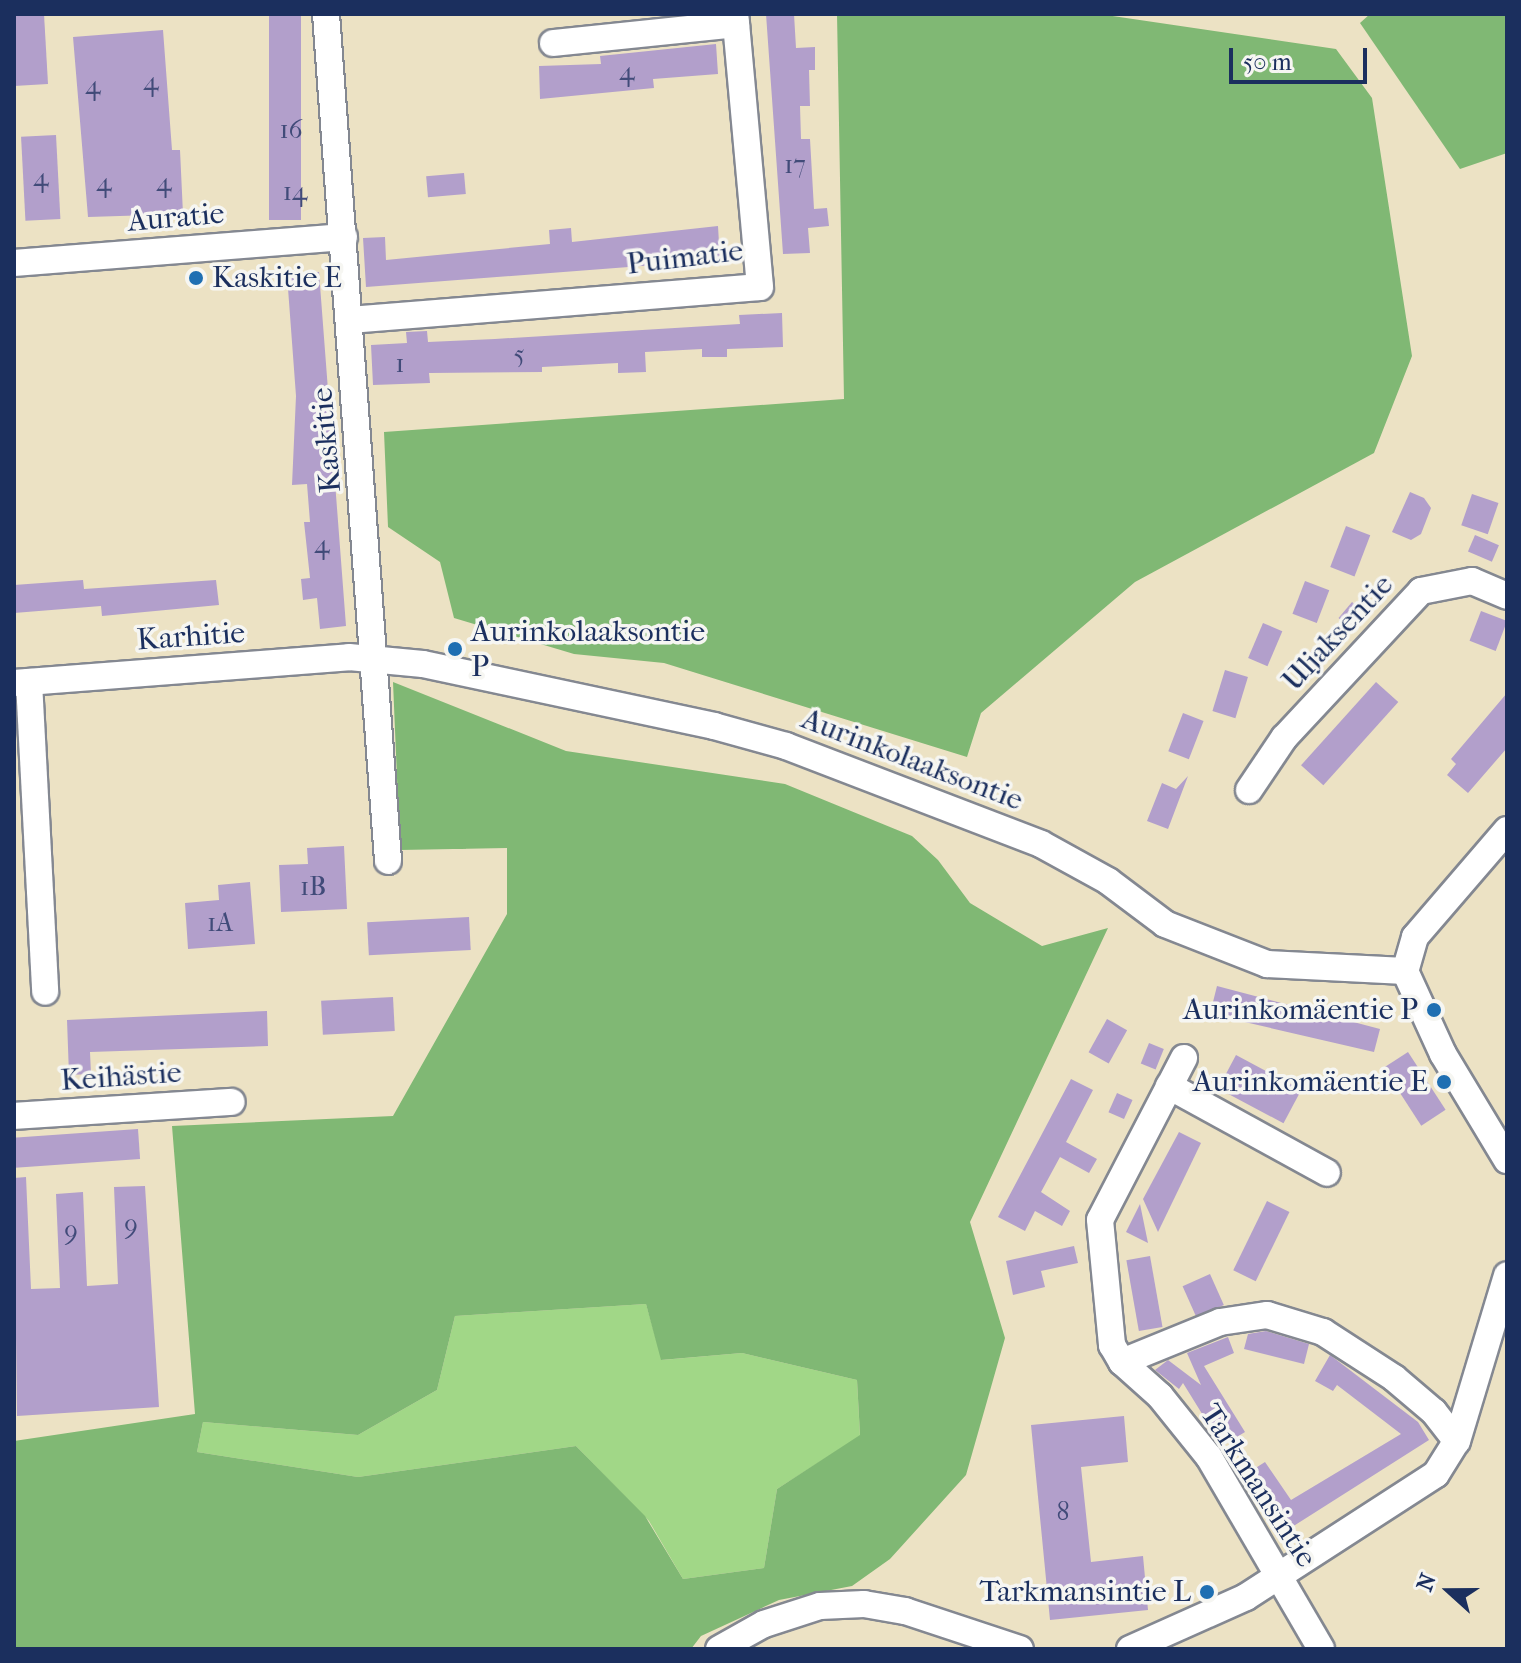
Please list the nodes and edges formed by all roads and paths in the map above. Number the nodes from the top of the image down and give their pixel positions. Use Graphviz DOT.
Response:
graph roads {
  1 [pos="326,14"];
  2 [pos="735,19"];
  3 [pos="553,43"];
  4 [pos="344,237"];
  5 [pos="14,263"];
  6 [pos="350,320"];
  7 [pos="1507,596"];
  8 [pos="373,657"];
  9 [pos="22,682"];
  10 [pos="1249,790"];
  11 [pos="1507,830"];
  12 [pos="388,861"];
  13 [pos="1405,971"];
  14 [pos="45,992"];
  15 [pos="1184,1058"];
  16 [pos="1169,1086"];
  17 [pos="232,1102"];
  18 [pos="14,1116"];
  19 [pos="1507,1160"];
  20 [pos="1327,1173"];
  21 [pos="1507,1275"];
  22 [pos="1122,1362"];
  23 [pos="1457,1441"];
  24 [pos="1278,1575"];
  25 [pos="719,1649"];
  26 [pos="1020,1649"];
  27 [pos="1130,1649"];
  28 [pos="1321,1649"];
  1 -- 4 [label="street, Kaskitie"];
  2 -- 3 [label="street"];
  2 -- 6 [label="street, Puimatie"];
  4 -- 5 [label="street, Auratie"];
  4 -- 6 [label="street, Kaskitie"];
  6 -- 8 [label="street, Kaskitie"];
  7 -- 10 [label="street, Uljaksentie"];
  8 -- 9 [label="street, Karhitie"];
  8 -- 12 [label="street, Kaskitie"];
  8 -- 13 [label="street, Aurinkolaaksontie"];
  9 -- 14 [label="street"];
  11 -- 13 [label="street"];
  13 -- 19 [label="street"];
  15 -- 16 [label="street, Tarkmansintie"];
  16 -- 20 [label="street"];
  16 -- 22 [label="street, Tarkmansintie"];
  17 -- 18 [label="street, Keihästie"];
  21 -- 23 [label="street"];
  22 -- 23 [label="street"];
  22 -- 24 [label="street, Tarkmansintie"];
  23 -- 24 [label="street"];
  24 -- 27 [label="street"];
  24 -- 28 [label="street, Tarkmansintie"];
  25 -- 26 [label="street"];
}
